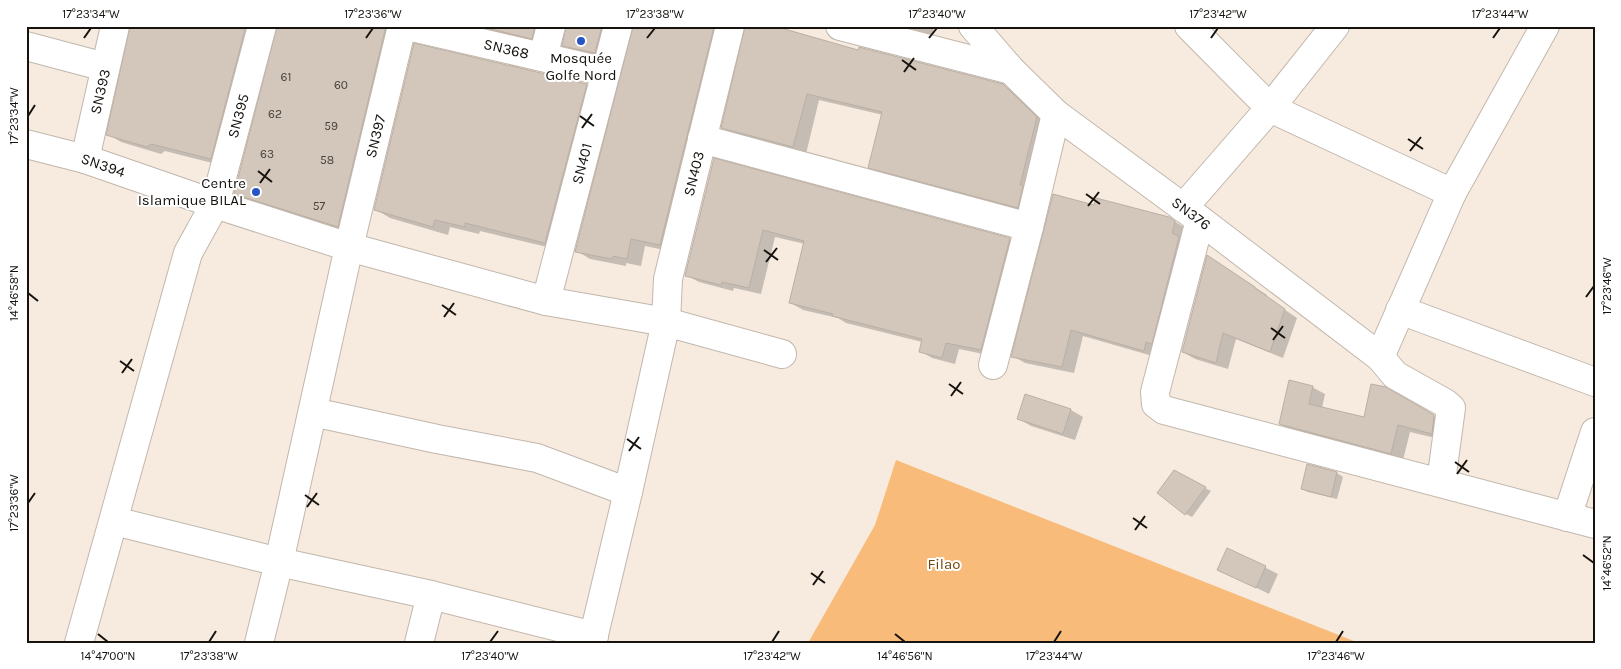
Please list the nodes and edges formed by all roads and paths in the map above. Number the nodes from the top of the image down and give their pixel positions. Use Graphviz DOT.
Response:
graph roads {
  1 [pos="115,26"];
  2 [pos="262,26"];
  3 [pos="402,26"];
  4 [pos="408,26"];
  5 [pos="551,26"];
  6 [pos="618,26"];
  7 [pos="730,26"];
  8 [pos="840,26"];
  9 [pos="973,26"];
  10 [pos="1189,26"];
  11 [pos="1336,26"];
  12 [pos="1545,26"];
  13 [pos="26,46"];
  14 [pos="543,57"];
  15 [pos="105,67"];
  16 [pos="1011,70"];
  17 [pos="606,72"];
  18 [pos="1270,108"];
  19 [pos="1056,114"];
  20 [pos="702,139"];
  21 [pos="26,144"];
  22 [pos="85,159"];
  23 [pos="1452,193"];
  24 [pos="215,204"];
  25 [pos="1192,214"];
  26 [pos="1029,227"];
  27 [pos="349,247"];
  28 [pos="546,301"];
  29 [pos="1400,310"];
  30 [pos="666,322"];
  31 [pos="782,354"];
  32 [pos="1380,357"];
  33 [pos="993,366"];
  34 [pos="1595,382"];
  35 [pos="313,412"];
  36 [pos="1595,432"];
  37 [pos="1441,482"];
  38 [pos="628,492"];
  39 [pos="1567,517"];
  40 [pos="114,521"];
  41 [pos="1595,524"];
  42 [pos="279,562"];
  43 [pos="431,595"];
  44 [pos="593,639"];
  45 [pos="79,643"];
  46 [pos="259,643"];
  47 [pos="419,643"];
  1 -- 15 [label="street, SN393"];
  2 -- 24 [label="street, SN395"];
  3 -- 27 [label="street, SN397"];
  4 -- 14 [label="street, SN368"];
  5 -- 14 [label="street"];
  6 -- 17 [label="street, SN401"];
  7 -- 20 [label="street, SN403"];
  8 -- 16 [label="street"];
  9 -- 16 [label="street, SN376"];
  10 -- 18 [label="street"];
  11 -- 18 [label="street"];
  12 -- 23 [label="street"];
  13 -- 15 [label="street"];
  14 -- 17 [label="street, SN368"];
  15 -- 22 [label="street, SN393"];
  16 -- 19 [label="street, SN376"];
  17 -- 28 [label="street, SN401"];
  18 -- 23 [label="street"];
  18 -- 25 [label="street"];
  19 -- 25 [label="street, SN376"];
  19 -- 26 [label="street"];
  20 -- 26 [label="street"];
  20 -- 30 [label="street, SN403"];
  21 -- 22 [label="street, SN394"];
  22 -- 24 [label="street, SN394"];
  23 -- 29 [label="street"];
  24 -- 27 [label="street, SN394"];
  24 -- 40 [label="street, SN395"];
  25 -- 32 [label="street, SN376"];
  25 -- 37 [label="street"];
  26 -- 33 [label="street"];
  27 -- 28 [label="street, SN394"];
  27 -- 35 [label="street, SN397"];
  28 -- 30 [label="street, SN394"];
  29 -- 32 [label="street"];
  29 -- 34 [label="street"];
  30 -- 31 [label="street, SN394"];
  30 -- 38 [label="street, SN403"];
  32 -- 37 [label="street, SN376"];
  35 -- 38 [label="street"];
  35 -- 42 [label="street, SN397"];
  36 -- 39 [label="street"];
  37 -- 39 [label="street"];
  38 -- 44 [label="street, SN403"];
  39 -- 41 [label="street"];
  40 -- 42 [label="street"];
  40 -- 45 [label="street, SN395"];
  42 -- 43 [label="street"];
  42 -- 46 [label="street, SN397"];
  43 -- 44 [label="street"];
  43 -- 47 [label="street"];
}
